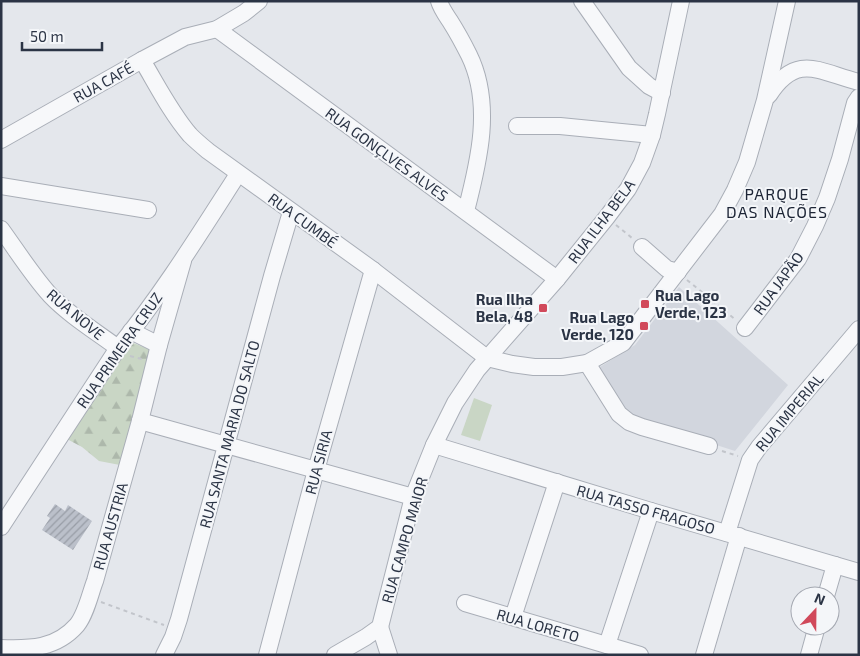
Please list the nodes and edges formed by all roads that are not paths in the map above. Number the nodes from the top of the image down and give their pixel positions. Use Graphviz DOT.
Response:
graph roads {
  1 [pos="260,1"];
  2 [pos="582,1"];
  3 [pos="682,1"];
  4 [pos="788,1"];
  5 [pos="438,2"];
  6 [pos="218,29"];
  7 [pos="142,60"];
  8 [pos="629,68"];
  9 [pos="837,76"];
  10 [pos="859,82"];
  11 [pos="859,89"];
  12 [pos="662,93"];
  13 [pos="859,97"];
  14 [pos="765,100"];
  15 [pos="657,114"];
  16 [pos="517,126"];
  17 [pos="652,135"];
  18 [pos="1,140"];
  19 [pos="238,174"];
  20 [pos="1,186"];
  21 [pos="148,210"];
  22 [pos="291,212"];
  23 [pos="466,212"];
  24 [pos="1,229"];
  25 [pos="642,248"];
  26 [pos="183,260"];
  27 [pos="372,270"];
  28 [pos="678,272"];
  29 [pos="556,279"];
  30 [pos="745,328"];
  31 [pos="859,329"];
  32 [pos="131,331"];
  33 [pos="118,348"];
  34 [pos="158,351"];
  35 [pos="487,358"];
  36 [pos="588,363"];
  37 [pos="140,421"];
  38 [pos="227,444"];
  39 [pos="434,445"];
  40 [pos="709,446"];
  41 [pos="316,470"];
  42 [pos="557,482"];
  43 [pos="413,497"];
  44 [pos="652,511"];
  45 [pos="1,527"];
  46 [pos="733,534"];
  47 [pos="835,565"];
  48 [pos="859,572"];
  49 [pos="829,586"];
  50 [pos="465,603"];
  51 [pos="513,618"];
  52 [pos="380,627"];
  53 [pos="814,636"];
  54 [pos="366,637"];
  55 [pos="607,645"];
  56 [pos="1,648"];
  57 [pos="164,655"];
  58 [pos="267,655"];
  59 [pos="335,655"];
  60 [pos="385,655"];
  61 [pos="390,655"];
  62 [pos="640,655"];
  63 [pos="704,655"];
  64 [pos="809,655"];
  1 -- 6 [label="street, RUA CAFÉ"];
  2 -- 8 [label="street"];
  3 -- 12 [label="street, RUA ILHA BELA"];
  4 -- 14 [label="street"];
  5 -- 23 [label="street"];
  6 -- 7 [label="street, RUA CAFÉ"];
  6 -- 23 [label="street, RUA GONÇLVES ALVES"];
  7 -- 18 [label="street, RUA CAFÉ"];
  7 -- 19 [label="street, RUA CUMBÉ"];
  8 -- 12 [label="street"];
  8 -- 15 [label="street"];
  9 -- 10 [label="street"];
  9 -- 11 [label="street"];
  9 -- 14 [label="street"];
  12 -- 15 [label="street, RUA ILHA BELA"];
  13 -- 30 [label="street, RUA JAPÃO"];
  14 -- 28 [label="street"];
  15 -- 17 [label="street, RUA ILHA BELA"];
  16 -- 17 [label="street"];
  17 -- 29 [label="street, RUA ILHA BELA"];
  19 -- 22 [label="street, RUA CUMBÉ"];
  19 -- 26 [label="street, RUA PRIMEIRA CRUZ"];
  20 -- 21 [label="street"];
  22 -- 27 [label="street, RUA CUMBÉ"];
  22 -- 38 [label="street, RUA SANTA MARIA DO SALTO"];
  23 -- 29 [label="street, RUA GONÇLVES ALVES"];
  24 -- 33 [label="street, RUA NOVE"];
  25 -- 28 [label="street"];
  26 -- 32 [label="street, RUA PRIMEIRA CRUZ"];
  26 -- 34 [label="street, RUA AUSTRIA"];
  27 -- 35 [label="street, RUA CUMBÉ"];
  27 -- 41 [label="street, RUA SIRIA"];
  28 -- 36 [label="street"];
  29 -- 35 [label="street, RUA ILHA BELA"];
  31 -- 46 [label="street, RUA IMPERIAL"];
  32 -- 33 [label="street, RUA PRIMEIRA CRUZ"];
  32 -- 34 [label="street"];
  33 -- 45 [label="street, RUA PRIMEIRA CRUZ"];
  34 -- 37 [label="street, RUA AUSTRIA"];
  35 -- 36 [label="street"];
  35 -- 39 [label="street, RUA CAMPO MAIOR"];
  36 -- 40 [label="street"];
  37 -- 38 [label="street"];
  37 -- 56 [label="street, RUA AUSTRIA"];
  38 -- 41 [label="street"];
  38 -- 57 [label="street, RUA SANTA MARIA DO SALTO"];
  39 -- 42 [label="street, RUA TASSO FRAGOSO"];
  39 -- 43 [label="street, RUA CAMPO MAIOR"];
  41 -- 43 [label="street"];
  41 -- 58 [label="street, RUA SIRIA"];
  42 -- 44 [label="street, RUA TASSO FRAGOSO"];
  42 -- 51 [label="street"];
  43 -- 52 [label="street, RUA CAMPO MAIOR"];
  44 -- 46 [label="street, RUA TASSO FRAGOSO"];
  44 -- 55 [label="street"];
  46 -- 47 [label="street, RUA TASSO FRAGOSO"];
  46 -- 63 [label="street, RUA IMPERIAL"];
  47 -- 48 [label="street, RUA TASSO FRAGOSO"];
  47 -- 49 [label="street"];
  50 -- 51 [label="street, RUA LORETO"];
  51 -- 55 [label="street, RUA LORETO"];
  52 -- 54 [label="street"];
  52 -- 61 [label="street"];
  53 -- 64 [label="street"];
  54 -- 59 [label="street"];
  54 -- 60 [label="street"];
  55 -- 62 [label="street, RUA LORETO"];
}
